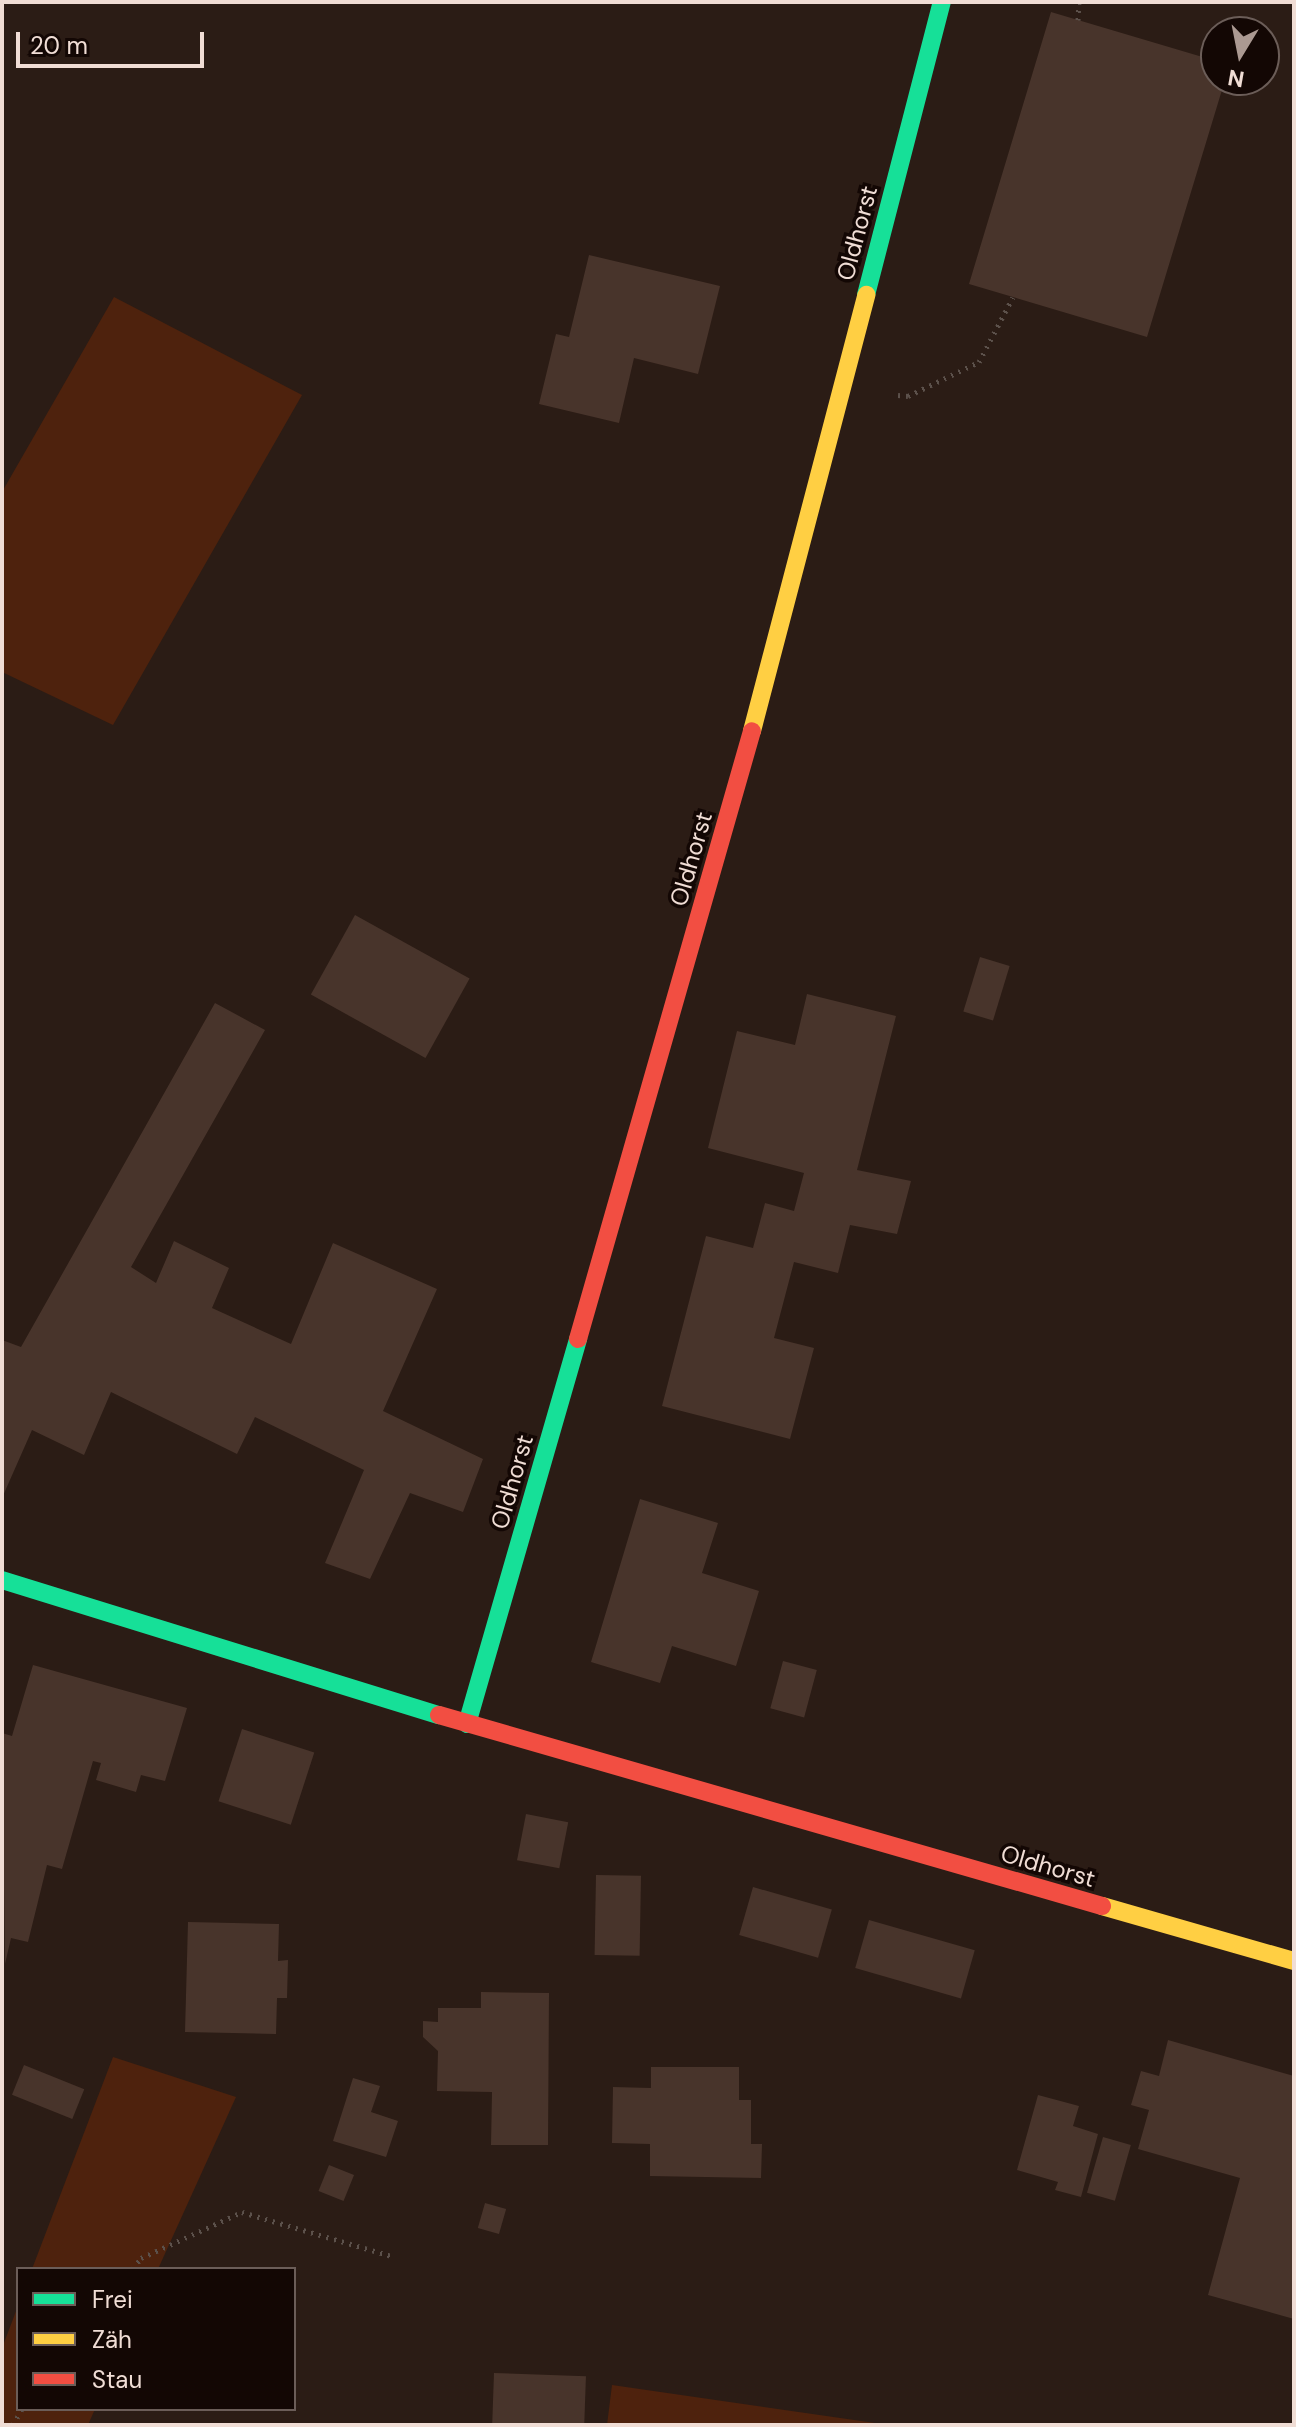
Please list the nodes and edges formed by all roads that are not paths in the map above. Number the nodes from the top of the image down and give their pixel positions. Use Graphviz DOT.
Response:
graph roads {
  1 [pos="942,2"];
  2 [pos="2,1580"];
  3 [pos="467,1724"];
  4 [pos="1294,1961"];
  1 -- 3 [label="street, Oldhorst"];
  2 -- 3 [label="street, Oldhorst"];
  3 -- 4 [label="street, Oldhorst"];
}
